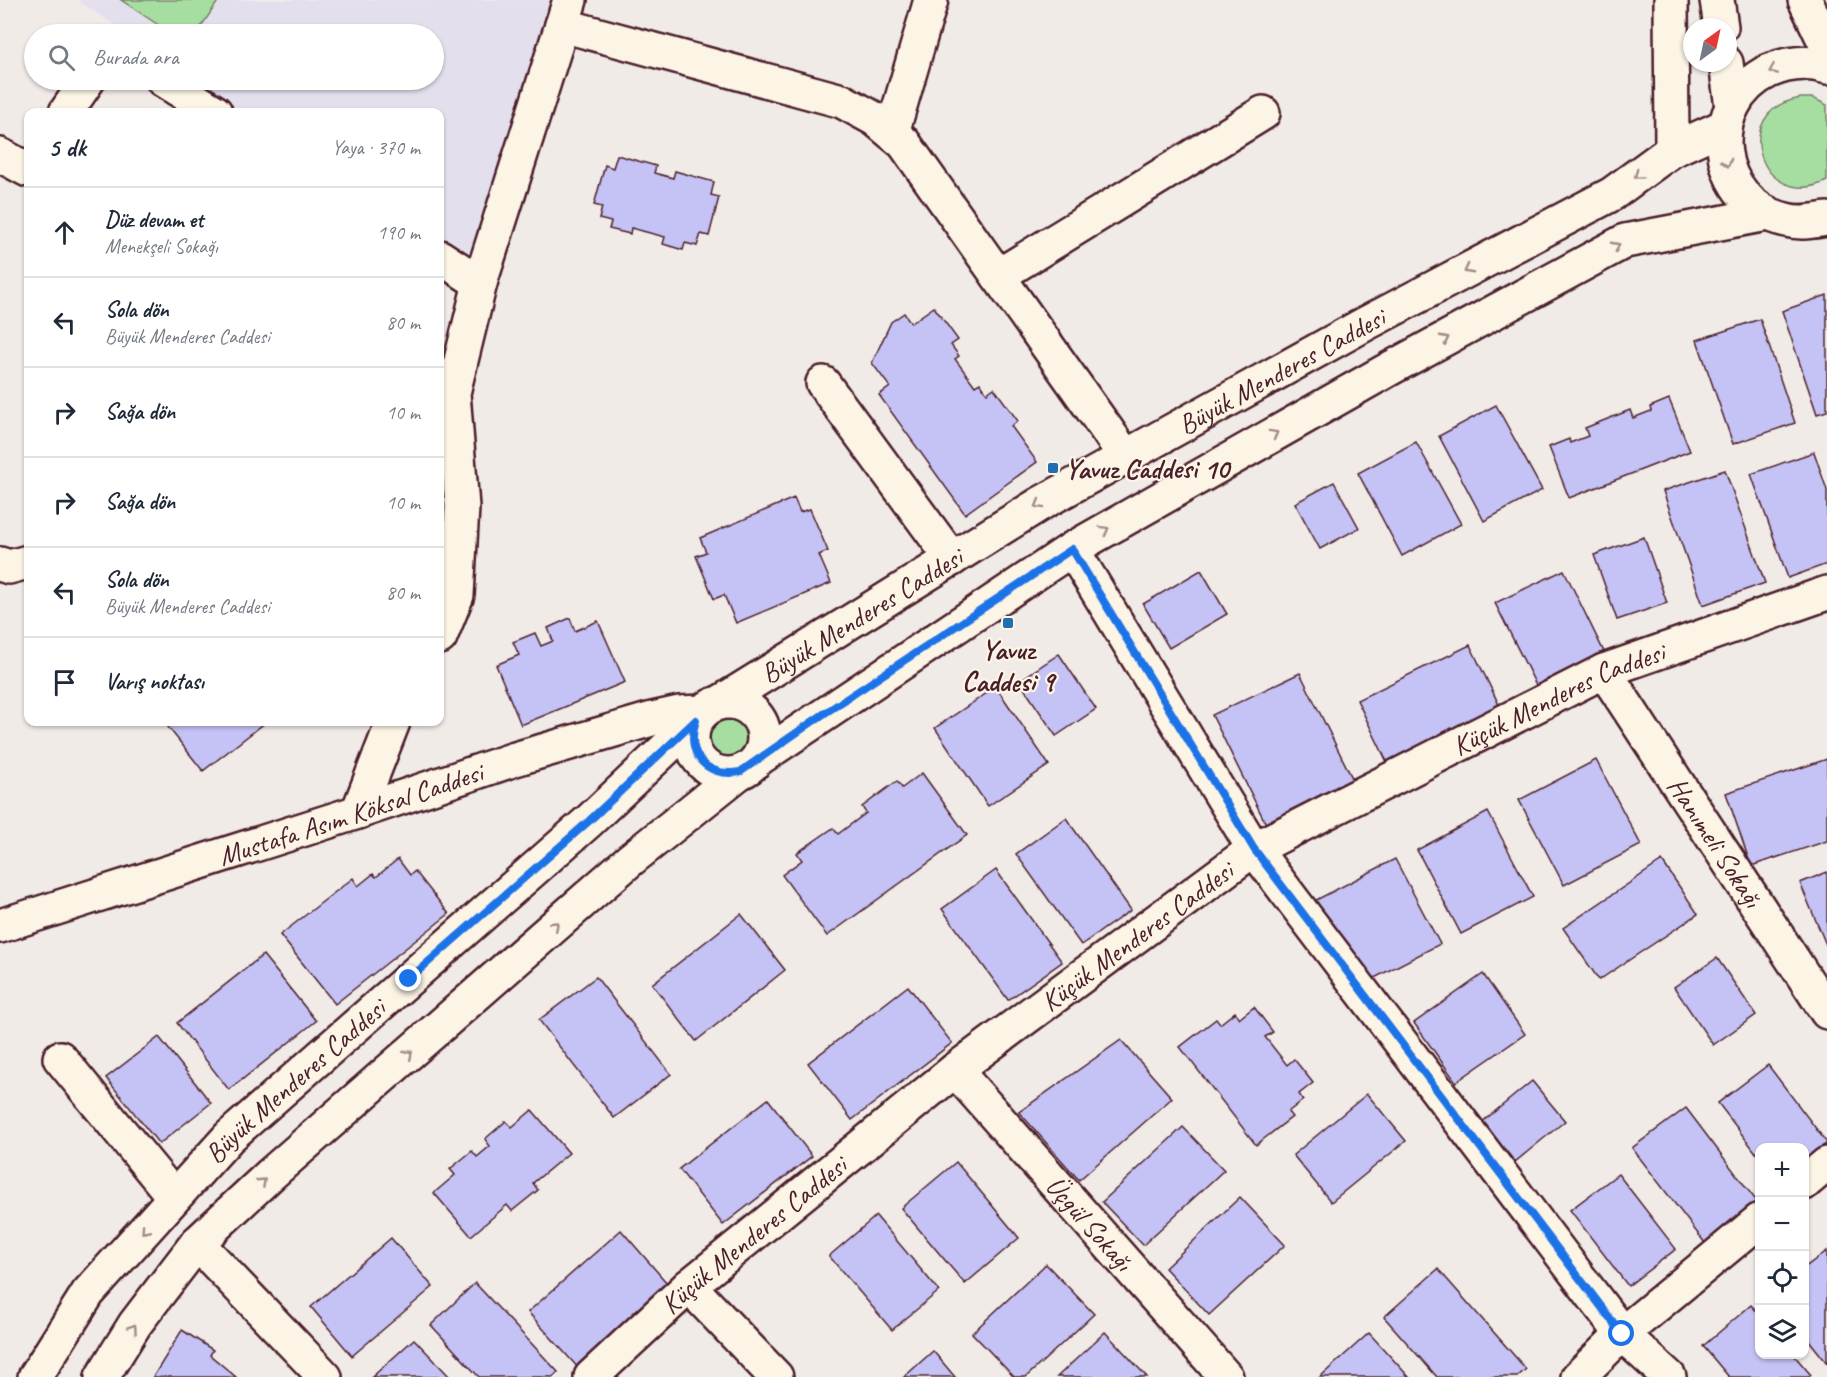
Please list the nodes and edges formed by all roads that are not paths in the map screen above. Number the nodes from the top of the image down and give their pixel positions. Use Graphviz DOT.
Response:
graph roads {
  1 [pos="931,0"];
  2 [pos="1671,0"];
  3 [pos="1717,0"];
  4 [pos="1805,0"];
  5 [pos="566,13"];
  6 [pos="1720,18"];
  7 [pos="1827,46"];
  8 [pos="1827,67"];
  9 [pos="1727,72"];
  10 [pos="81,90"];
  11 [pos="179,90"];
  12 [pos="69,108"];
  13 [pos="208,108"];
  14 [pos="1263,113"];
  15 [pos="1729,116"];
  16 [pos="892,133"];
  17 [pos="1672,150"];
  18 [pos="0,155"];
  19 [pos="24,169"];
  20 [pos="1767,214"];
  21 [pos="1827,219"];
  22 [pos="444,260"];
  23 [pos="998,276"];
  24 [pos="480,283"];
  25 [pos="823,383"];
  26 [pos="448,438"];
  27 [pos="1126,457"];
  28 [pos="1072,549"];
  29 [pos="952,559"];
  30 [pos="24,563"];
  31 [pos="0,564"];
  32 [pos="1827,593"];
  33 [pos="444,628"];
  34 [pos="1604,671"];
  35 [pos="707,711"];
  36 [pos="391,726"];
  37 [pos="749,766"];
  38 [pos="358,812"];
  39 [pos="1254,849"];
  40 [pos="0,926"];
  41 [pos="1822,995"];
  42 [pos="60,1058"];
  43 [pos="955,1070"];
  44 [pos="1827,1164"];
  45 [pos="1809,1179"];
  46 [pos="174,1197"];
  47 [pos="1755,1224"];
  48 [pos="197,1243"];
  49 [pos="689,1286"];
  50 [pos="1622,1334"];
  51 [pos="33,1372"];
  52 [pos="102,1377"];
  53 [pos="325,1377"];
  54 [pos="591,1377"];
  55 [pos="776,1377"];
  56 [pos="1226,1377"];
  57 [pos="1578,1377"];
  58 [pos="1669,1377"];
  1 -- 16 [label="street"];
  2 -- 17 [label="street"];
  3 -- 6 [label="street"];
  4 -- 7 [label="street"];
  5 -- 16 [label="street"];
  5 -- 24 [label="street"];
  8 -- 15 [label="street, one-way"];
  9 -- 15 [label="street"];
  10 -- 12 [label="street"];
  11 -- 13 [label="street"];
  14 -- 23 [label="street"];
  15 -- 17 [label="street, Büyük Menderes Caddesi"];
  15 -- 20 [label="street, one-way"];
  16 -- 23 [label="street"];
  17 -- 27 [label="street, Büyük Menderes Caddesi, one-way"];
  18 -- 19 [label="street"];
  20 -- 21 [label="street"];
  28 -- 20 [label="street, Büyük Menderes Caddesi, one-way"];
  22 -- 24 [label="street"];
  23 -- 27 [label="street"];
  24 -- 26 [label="street"];
  25 -- 29 [label="street"];
  26 -- 33 [label="street"];
  27 -- 29 [label="street, Büyük Menderes Caddesi, one-way"];
  28 -- 37 [label="street, Büyük Menderes Caddesi"];
  28 -- 39 [label="street"];
  29 -- 35 [label="street, Büyük Menderes Caddesi"];
  30 -- 31 [label="street"];
  32 -- 34 [label="street, Küçük Menderes Caddesi"];
  34 -- 39 [label="street, Küçük Menderes Caddesi"];
  34 -- 41 [label="street, Hanımeli Sokağı"];
  35 -- 37 [label="street"];
  35 -- 37 [label="street"];
  35 -- 38 [label="street, Mustafa Asım Köksal Caddesi"];
  35 -- 46 [label="street, Büyük Menderes Caddesi"];
  36 -- 38 [label="street"];
  48 -- 37 [label="street, Büyük Menderes Caddesi, one-way"];
  38 -- 40 [label="street, Mustafa Asım Köksal Caddesi"];
  39 -- 43 [label="street, Küçük Menderes Caddesi"];
  39 -- 50 [label="street"];
  42 -- 46 [label="street"];
  43 -- 49 [label="street, Küçük Menderes Caddesi"];
  43 -- 56 [label="street, Üçgül Sokağı"];
  44 -- 45 [label="street"];
  46 -- 51 [label="street, Büyük Menderes Caddesi, one-way"];
  47 -- 50 [label="street"];
  52 -- 48 [label="street, Büyük Menderes Caddesi, one-way"];
  48 -- 53 [label="street"];
  49 -- 54 [label="street, Küçük Menderes Caddesi"];
  49 -- 55 [label="street"];
  50 -- 57 [label="street"];
  50 -- 58 [label="street"];
}
